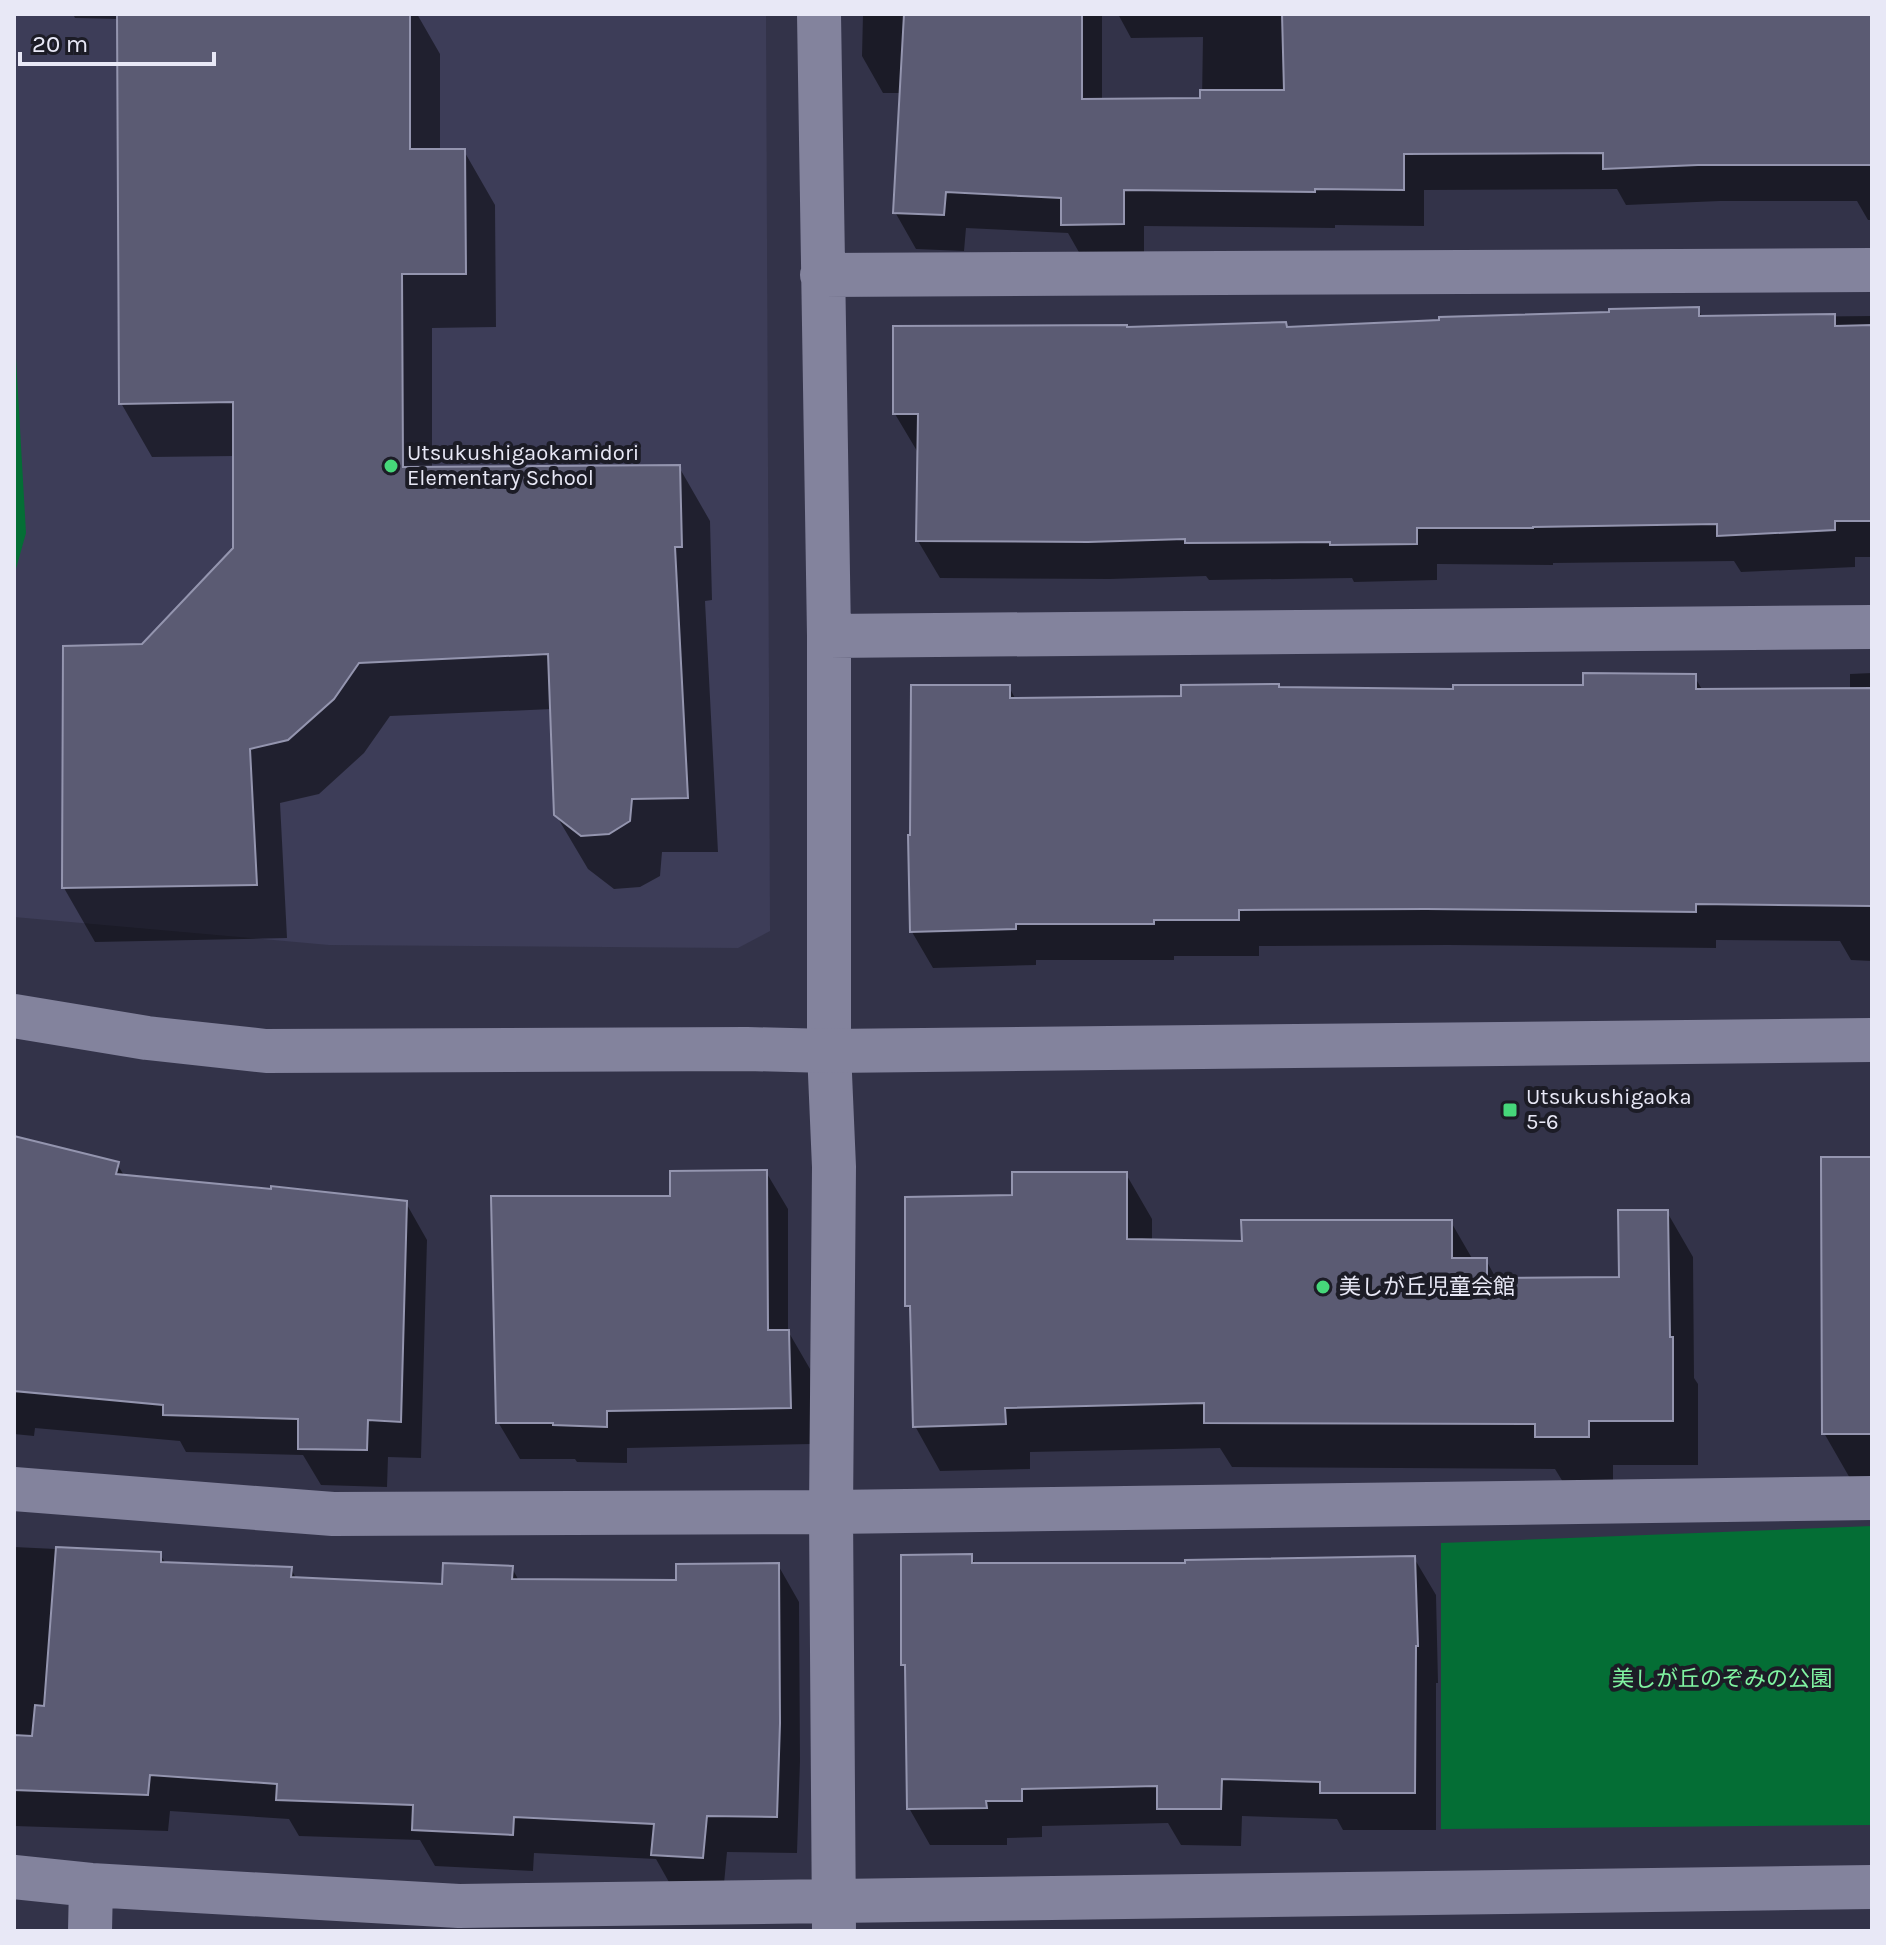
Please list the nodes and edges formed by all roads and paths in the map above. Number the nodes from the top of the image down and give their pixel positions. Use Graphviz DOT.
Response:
graph roads {
  1 [pos="819,14"];
  2 [pos="1872,270"];
  3 [pos="822,275"];
  4 [pos="1872,627"];
  5 [pos="829,636"];
  6 [pos="14,1016"];
  7 [pos="1872,1040"];
  8 [pos="829,1051"];
  9 [pos="14,1489"];
  10 [pos="1872,1498"];
  11 [pos="831,1512"];
  12 [pos="14,1877"];
  13 [pos="91,1885"];
  14 [pos="1872,1887"];
  15 [pos="833,1916"];
  16 [pos="90,1931"];
  1 -- 3 [label="street"];
  2 -- 3 [label="street"];
  3 -- 5 [label="street"];
  4 -- 5 [label="street"];
  5 -- 8 [label="street"];
  6 -- 8 [label="street"];
  7 -- 8 [label="street"];
  8 -- 11 [label="street"];
  9 -- 11 [label="street"];
  10 -- 11 [label="street"];
  11 -- 15 [label="street"];
  12 -- 13 [label="street"];
  13 -- 15 [label="street"];
  13 -- 16 [label="street"];
  14 -- 15 [label="street"];
}
